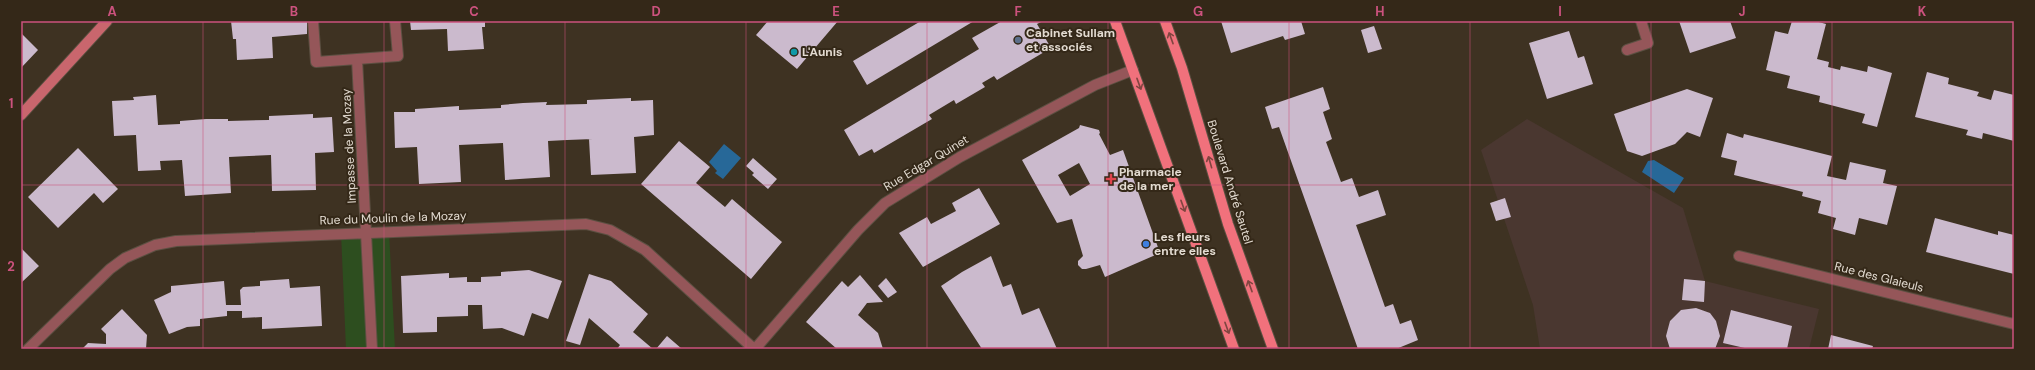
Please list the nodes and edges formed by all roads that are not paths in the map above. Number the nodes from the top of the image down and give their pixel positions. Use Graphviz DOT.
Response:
graph roads {
  1 [pos="107,21"];
  2 [pos="313,21"];
  3 [pos="395,21"];
  4 [pos="1115,21"];
  5 [pos="1165,21"];
  6 [pos="1641,21"];
  7 [pos="1627,50"];
  8 [pos="357,59"];
  9 [pos="1133,70"];
  10 [pos="21,115"];
  11 [pos="366,232"];
  12 [pos="1738,256"];
  13 [pos="2014,324"];
  14 [pos="28,349"];
  15 [pos="372,349"];
  16 [pos="755,349"];
  17 [pos="1234,349"];
  18 [pos="1273,349"];
  1 -- 10 [label="street"];
  2 -- 8 [label="street"];
  3 -- 8 [label="street"];
  4 -- 9 [label="main road"];
  18 -- 5 [label="main road, Boulevard André Sautel, one-way"];
  6 -- 7 [label="street"];
  8 -- 11 [label="street, Impasse de la Mozay"];
  9 -- 16 [label="street, Rue Edgar Quinet"];
  9 -- 17 [label="main road, one-way"];
  11 -- 14 [label="street, Rue du Moulin de la Mozay"];
  11 -- 15 [label="street, Impasse de la Mozay"];
  11 -- 16 [label="street, Rue du Moulin de la Mozay"];
  12 -- 13 [label="street, Rue des Glaieuls"];
}
